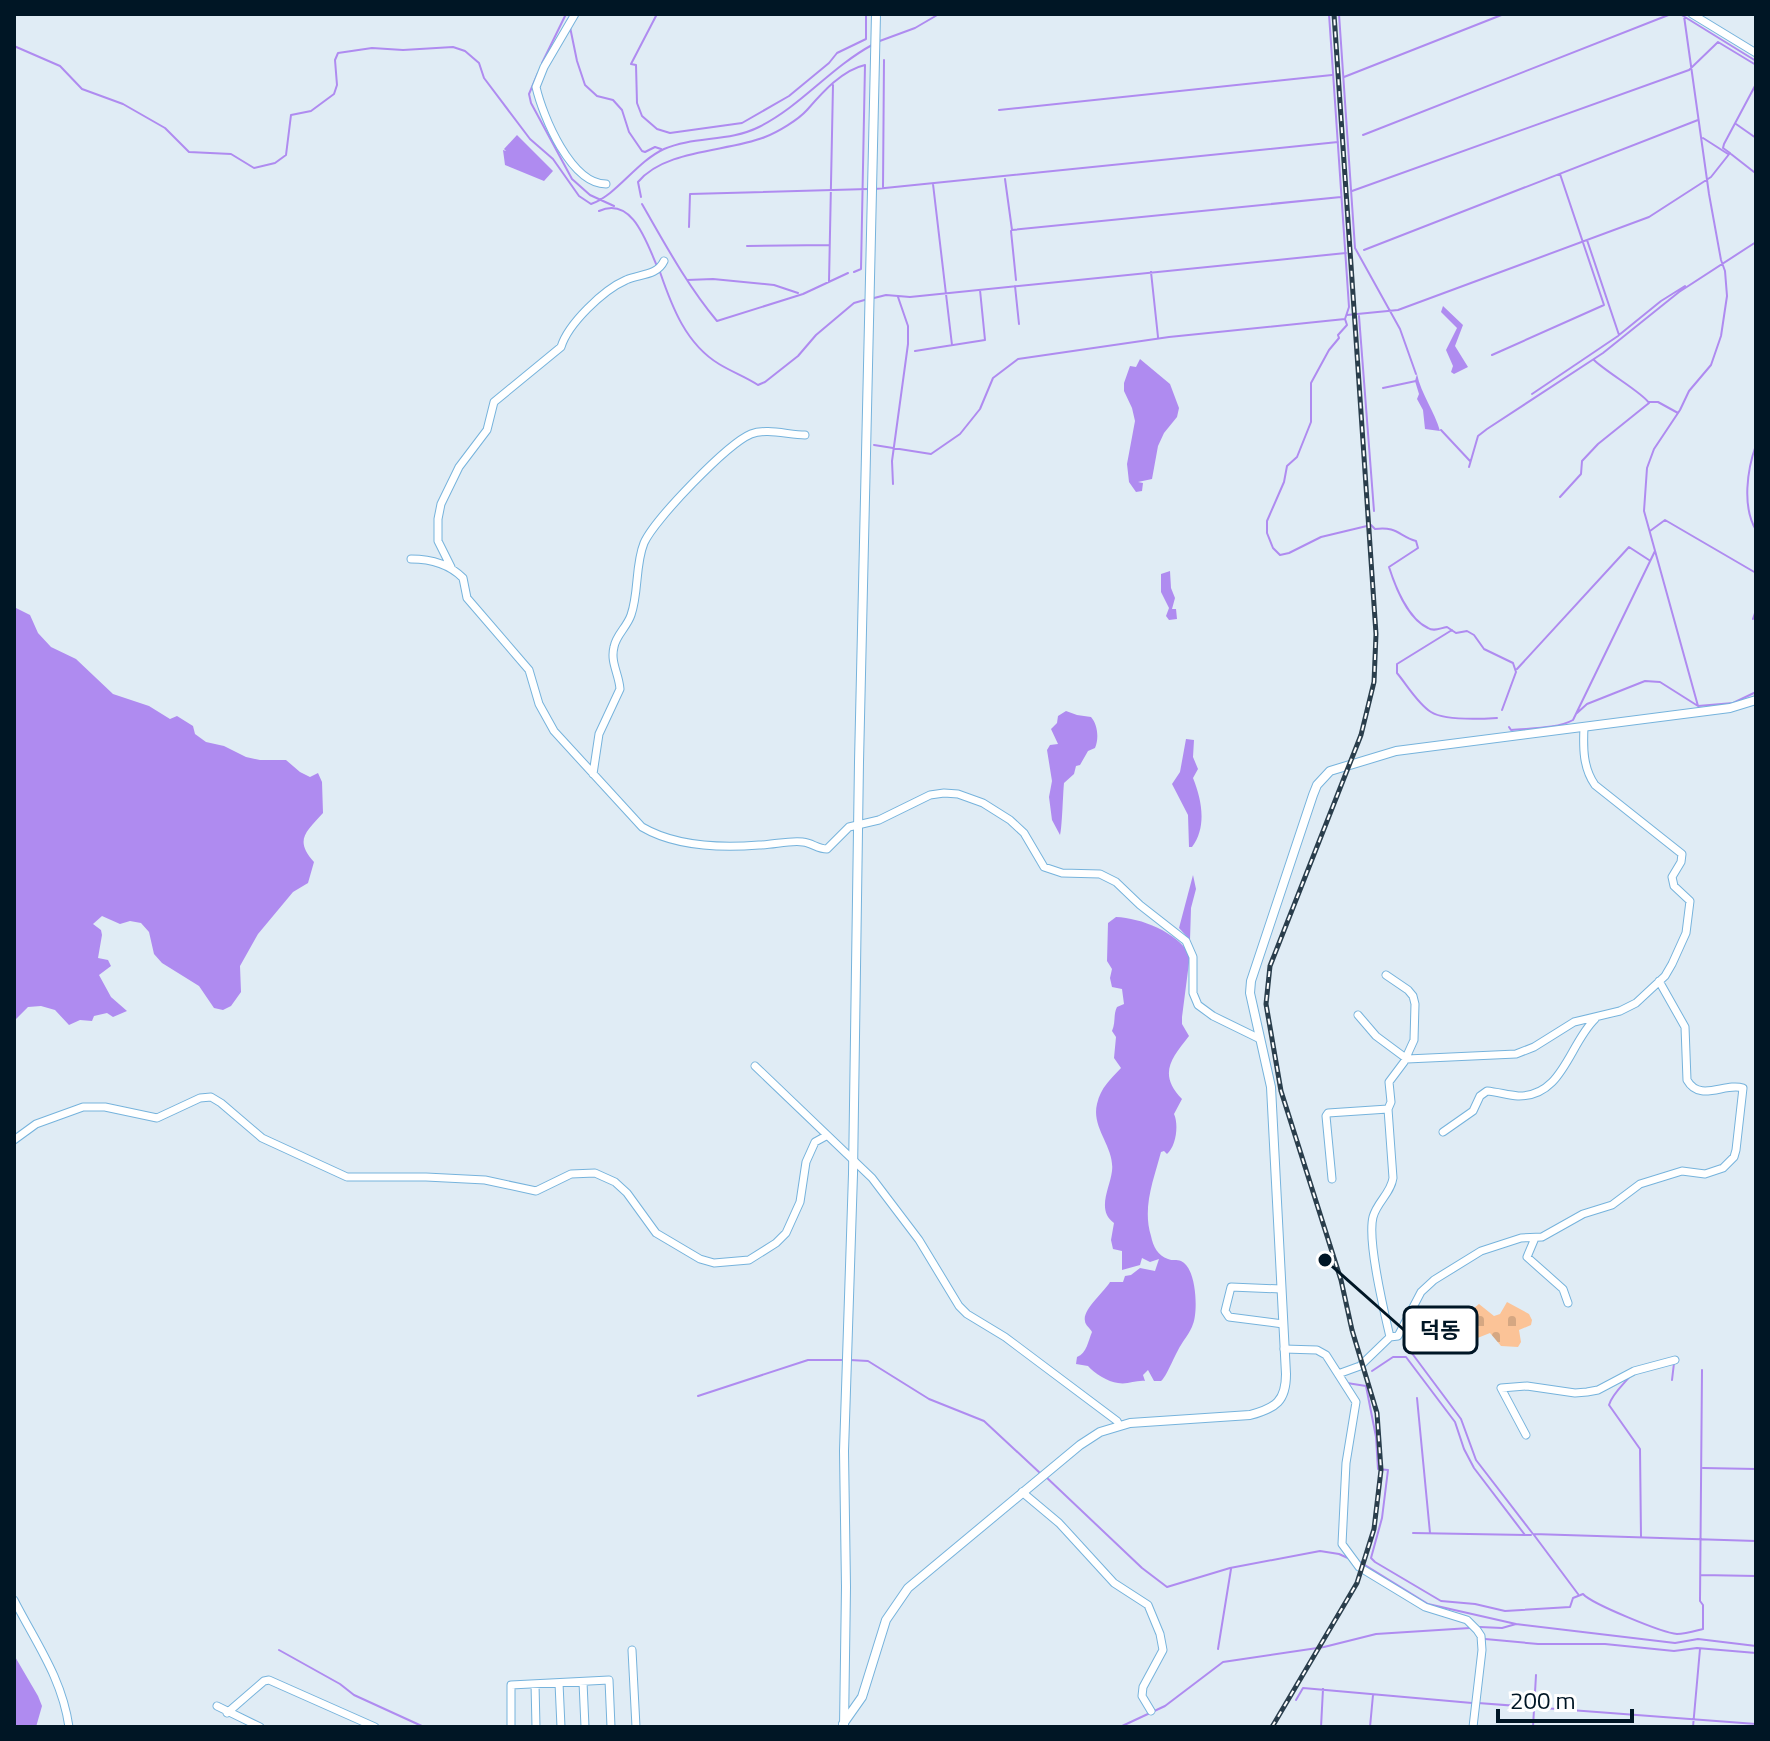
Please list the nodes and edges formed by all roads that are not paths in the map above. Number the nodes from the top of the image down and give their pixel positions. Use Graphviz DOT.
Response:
graph roads {
  1 [pos="575,14"];
  2 [pos="876,14"];
  3 [pos="1692,14"];
  4 [pos="1756,53"];
  5 [pos="606,184"];
  6 [pos="664,261"];
  7 [pos="805,435"];
  8 [pos="411,559"];
  9 [pos="452,569"];
  10 [pos="1756,700"];
  11 [pos="1584,727"];
  12 [pos="593,774"];
  13 [pos="858,824"];
  14 [pos="1386,975"];
  15 [pos="1659,981"];
  16 [pos="1358,1015"];
  17 [pos="1598,1015"];
  18 [pos="1258,1038"];
  19 [pos="1406,1058"];
  20 [pos="755,1066"];
  21 [pos="1388,1109"];
  22 [pos="1443,1132"];
  23 [pos="826,1136"];
  24 [pos="14,1140"];
  25 [pos="854,1159"];
  26 [pos="1332,1179"];
  27 [pos="1535,1238"];
  28 [pos="1281,1289"];
  29 [pos="1568,1303"];
  30 [pos="1283,1324"];
  31 [pos="1390,1337"];
  32 [pos="1284,1349"];
  33 [pos="1675,1360"];
  34 [pos="1338,1374"];
  35 [pos="1119,1425"];
  36 [pos="1526,1435"];
  37 [pos="1022,1492"];
  38 [pos="14,1600"];
  39 [pos="17,1610"];
  40 [pos="632,1650"];
  41 [pos="583,1682"];
  42 [pos="559,1683"];
  43 [pos="535,1684"];
  44 [pos="217,1706"];
  45 [pos="1151,1711"];
  46 [pos="227,1713"];
  47 [pos="842,1726"];
  48 [pos="69,1727"];
  49 [pos="260,1727"];
  50 [pos="375,1727"];
  51 [pos="511,1727"];
  52 [pos="536,1727"];
  53 [pos="561,1727"];
  54 [pos="585,1727"];
  55 [pos="611,1727"];
  56 [pos="636,1727"];
  57 [pos="1473,1727"];
  1 -- 5 [label="street"];
  2 -- 13 [label="main road"];
  3 -- 4 [label="street"];
  6 -- 9 [label="street"];
  7 -- 12 [label="street"];
  8 -- 9 [label="street"];
  9 -- 12 [label="street"];
  10 -- 11 [label="main road"];
  11 -- 15 [label="street"];
  11 -- 18 [label="main road"];
  12 -- 13 [label="street"];
  13 -- 18 [label="street"];
  13 -- 25 [label="main road"];
  14 -- 19 [label="street"];
  15 -- 17 [label="street"];
  15 -- 27 [label="street"];
  16 -- 19 [label="street"];
  17 -- 19 [label="street"];
  17 -- 22 [label="street"];
  18 -- 28 [label="main road"];
  19 -- 21 [label="street"];
  20 -- 23 [label="street"];
  21 -- 26 [label="street"];
  21 -- 31 [label="street"];
  23 -- 24 [label="street"];
  23 -- 25 [label="street"];
  25 -- 35 [label="street"];
  25 -- 47 [label="main road"];
  27 -- 29 [label="street"];
  27 -- 31 [label="street"];
  28 -- 30 [label="main road"];
  28 -- 30 [label="street"];
  30 -- 32 [label="main road"];
  31 -- 34 [label="street"];
  32 -- 34 [label="street"];
  32 -- 35 [label="main road"];
  33 -- 36 [label="street"];
  34 -- 57 [label="street"];
  35 -- 37 [label="main road"];
  37 -- 45 [label="street"];
  37 -- 47 [label="main road"];
  38 -- 39 [label="street"];
  39 -- 48 [label="street"];
  40 -- 56 [label="street"];
  41 -- 42 [label="street"];
  41 -- 54 [label="street"];
  41 -- 55 [label="street"];
  42 -- 43 [label="street"];
  42 -- 53 [label="street"];
  43 -- 51 [label="street"];
  43 -- 52 [label="street"];
  44 -- 46 [label="street"];
  46 -- 49 [label="street"];
  46 -- 50 [label="street"];
}
